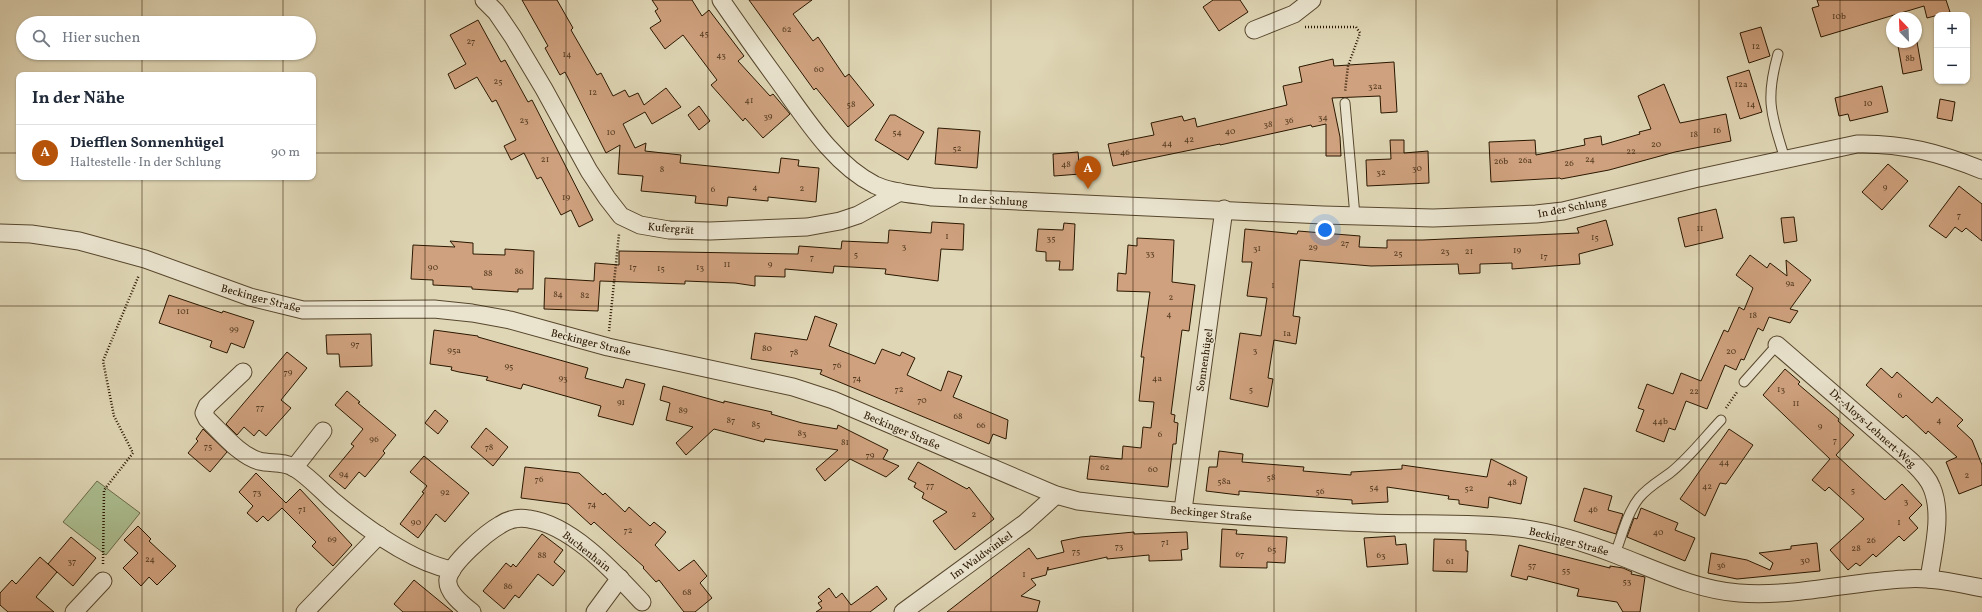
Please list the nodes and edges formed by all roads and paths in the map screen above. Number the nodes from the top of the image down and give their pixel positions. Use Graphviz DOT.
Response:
graph roads {
  1 [pos="484,0"];
  2 [pos="721,0"];
  3 [pos="1312,0"];
  4 [pos="1280,21"];
  5 [pos="1254,30"];
  6 [pos="1778,54"];
  7 [pos="1345,103"];
  8 [pos="1785,159"];
  9 [pos="1982,170"];
  10 [pos="900,192"];
  11 [pos="1224,209"];
  12 [pos="621,216"];
  13 [pos="1355,216"];
  14 [pos="0,233"];
  15 [pos="145,259"];
  16 [pos="1777,345"];
  17 [pos="608,347"];
  18 [pos="243,372"];
  19 [pos="1744,382"];
  20 [pos="1721,420"];
  21 [pos="324,431"];
  22 [pos="294,468"];
  23 [pos="1056,495"];
  24 [pos="1183,510"];
  25 [pos="379,535"];
  26 [pos="1615,554"];
  27 [pos="452,570"];
  28 [pos="620,578"];
  29 [pos="1929,579"];
  30 [pos="103,581"];
  31 [pos="1982,588"];
  32 [pos="642,602"];
  33 [pos="74,612"];
  34 [pos="305,612"];
  35 [pos="472,612"];
  36 [pos="595,612"];
  37 [pos="903,612"];
  1 -- 12 [label="street, Kufergrät"];
  2 -- 10 [label="street, In der Schlung"];
  3 -- 4 [label="street"];
  4 -- 5 [label="street"];
  4 -- 7 [label="path"];
  6 -- 8 [label="lane"];
  7 -- 13 [label="lane"];
  8 -- 9 [label="street, In der Schlung"];
  8 -- 13 [label="street, In der Schlung"];
  10 -- 11 [label="street, In der Schlung"];
  10 -- 12 [label="street, Kufergrät"];
  11 -- 13 [label="street, In der Schlung"];
  11 -- 24 [label="street, Sonnenhügel"];
  12 -- 17 [label="path"];
  14 -- 15 [label="street, Beckinger Straße"];
  15 -- 17 [label="street, Beckinger Straße"];
  15 -- 30 [label="path"];
  16 -- 19 [label="lane, Dr.-Aloys-Lehnert-Weg"];
  16 -- 29 [label="street, Dr.-Aloys-Lehnert-Weg"];
  17 -- 23 [label="street, Beckinger Straße"];
  18 -- 22 [label="street"];
  19 -- 20 [label="path"];
  20 -- 26 [label="lane, Beckinger Straße"];
  21 -- 22 [label="street"];
  22 -- 25 [label="street"];
  23 -- 24 [label="street, Beckinger Straße"];
  23 -- 37 [label="street, Im Waldwinkel"];
  24 -- 26 [label="street, Beckinger Straße"];
  25 -- 27 [label="street"];
  25 -- 34 [label="street"];
  26 -- 29 [label="street, Beckinger Straße"];
  27 -- 28 [label="street, Buchenhain"];
  27 -- 35 [label="street"];
  28 -- 32 [label="street, Buchenhain"];
  28 -- 36 [label="street, Buchenhain"];
  29 -- 31 [label="street, Beckinger Straße"];
  30 -- 33 [label="street"];
}
